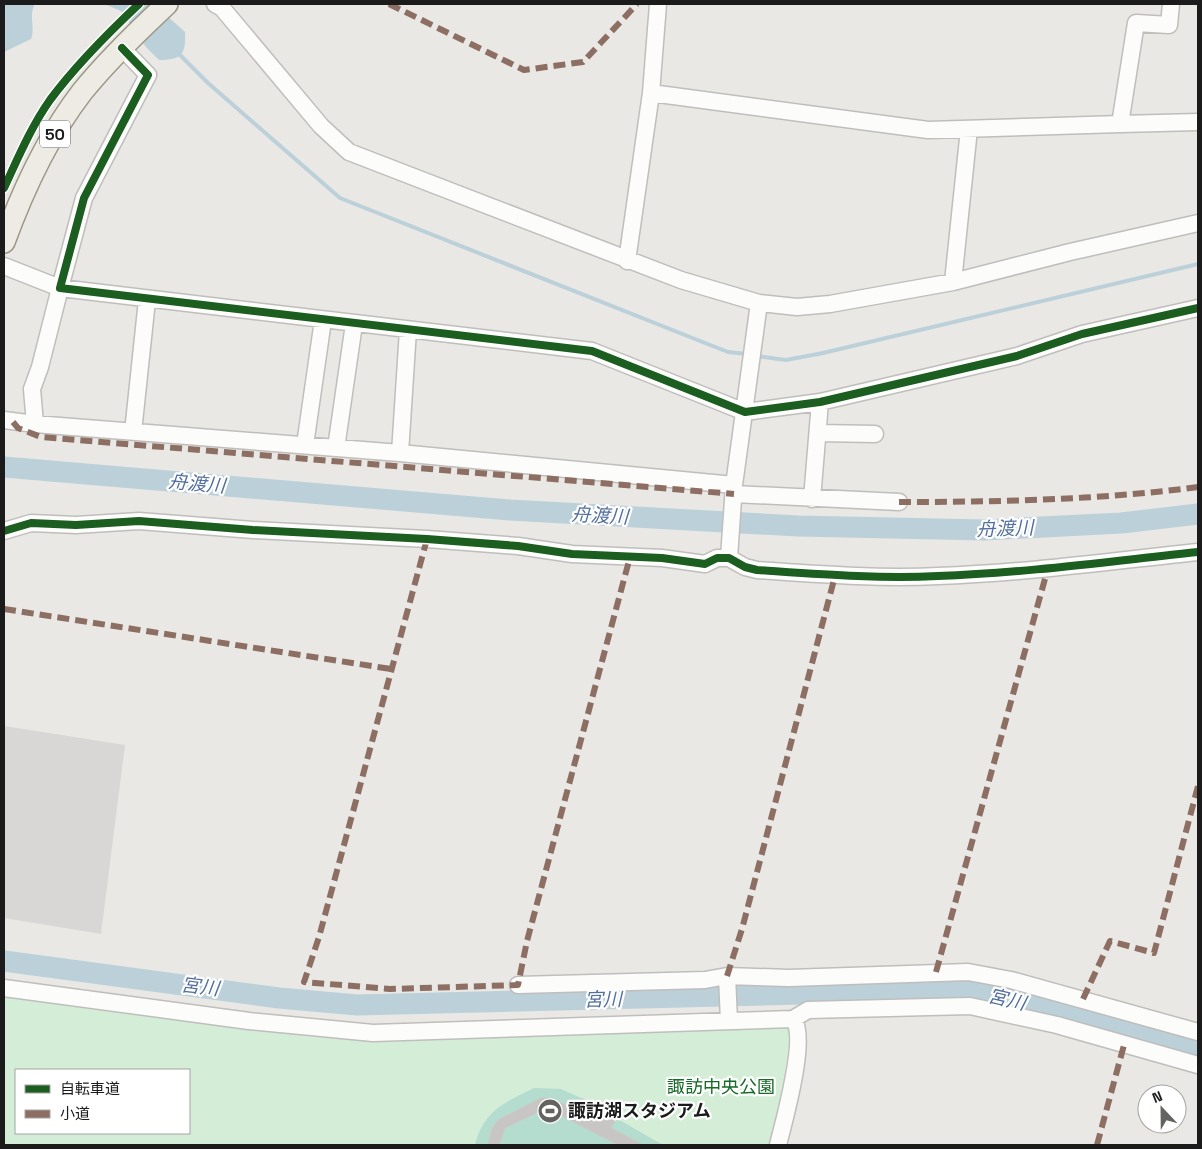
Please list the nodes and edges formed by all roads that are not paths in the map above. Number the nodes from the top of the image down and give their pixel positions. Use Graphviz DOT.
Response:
graph roads {
  1 [pos="215,4"];
  2 [pos="658,4"];
  3 [pos="1171,4"];
  4 [pos="165,6"];
  5 [pos="126,44"];
  6 [pos="651,93"];
  7 [pos="1198,122"];
  8 [pos="1120,124"];
  9 [pos="969,130"];
  10 [pos="1198,223"];
  11 [pos="4,242"];
  12 [pos="627,261"];
  13 [pos="4,266"];
  14 [pos="953,282"];
  15 [pos="60,288"];
  16 [pos="148,300"];
  17 [pos="759,302"];
  18 [pos="1198,308"];
  19 [pos="323,320"];
  20 [pos="354,324"];
  21 [pos="408,330"];
  22 [pos="820,402"];
  23 [pos="745,412"];
  24 [pos="4,420"];
  25 [pos="35,424"];
  26 [pos="133,432"];
  27 [pos="818,433"];
  28 [pos="875,434"];
  29 [pos="304,445"];
  30 [pos="336,448"];
  31 [pos="400,453"];
  32 [pos="734,494"];
  33 [pos="812,499"];
  34 [pos="898,502"];
  35 [pos="4,531"];
  36 [pos="1198,552"];
  37 [pos="730,554"];
  38 [pos="727,978"];
  39 [pos="518,985"];
  40 [pos="4,988"];
  41 [pos="728,1016"];
  42 [pos="793,1019"];
  43 [pos="1198,1032"];
  44 [pos="1198,1065"];
  45 [pos="778,1145"];
  1 -- 12 [label="street"];
  2 -- 6 [label="street"];
  3 -- 8 [label="street"];
  4 -- 5 [label="main road, 50"];
  5 -- 11 [label="main road, 50"];
  5 -- 15 [label="street"];
  6 -- 9 [label="street"];
  6 -- 12 [label="street"];
  7 -- 8 [label="street"];
  8 -- 9 [label="street"];
  9 -- 14 [label="street"];
  10 -- 14 [label="street"];
  12 -- 17 [label="street"];
  13 -- 15 [label="street"];
  14 -- 17 [label="street"];
  15 -- 16 [label="street"];
  15 -- 25 [label="street"];
  16 -- 19 [label="street"];
  16 -- 26 [label="street"];
  17 -- 23 [label="street"];
  18 -- 22 [label="street"];
  19 -- 20 [label="street"];
  19 -- 29 [label="street"];
  20 -- 21 [label="street"];
  20 -- 30 [label="street"];
  21 -- 23 [label="street"];
  21 -- 31 [label="street"];
  22 -- 23 [label="street"];
  22 -- 27 [label="street"];
  23 -- 32 [label="street"];
  24 -- 25 [label="street"];
  25 -- 26 [label="street"];
  26 -- 29 [label="street"];
  27 -- 28 [label="street"];
  27 -- 33 [label="street"];
  29 -- 30 [label="street"];
  30 -- 31 [label="street"];
  31 -- 32 [label="street"];
  32 -- 33 [label="street"];
  32 -- 37 [label="street"];
  33 -- 34 [label="street"];
  35 -- 37 [label="street"];
  36 -- 37 [label="street"];
  38 -- 39 [label="street"];
  38 -- 41 [label="street"];
  38 -- 43 [label="street"];
  40 -- 41 [label="street"];
  41 -- 42 [label="street"];
  42 -- 44 [label="street"];
  42 -- 45 [label="street"];
}
